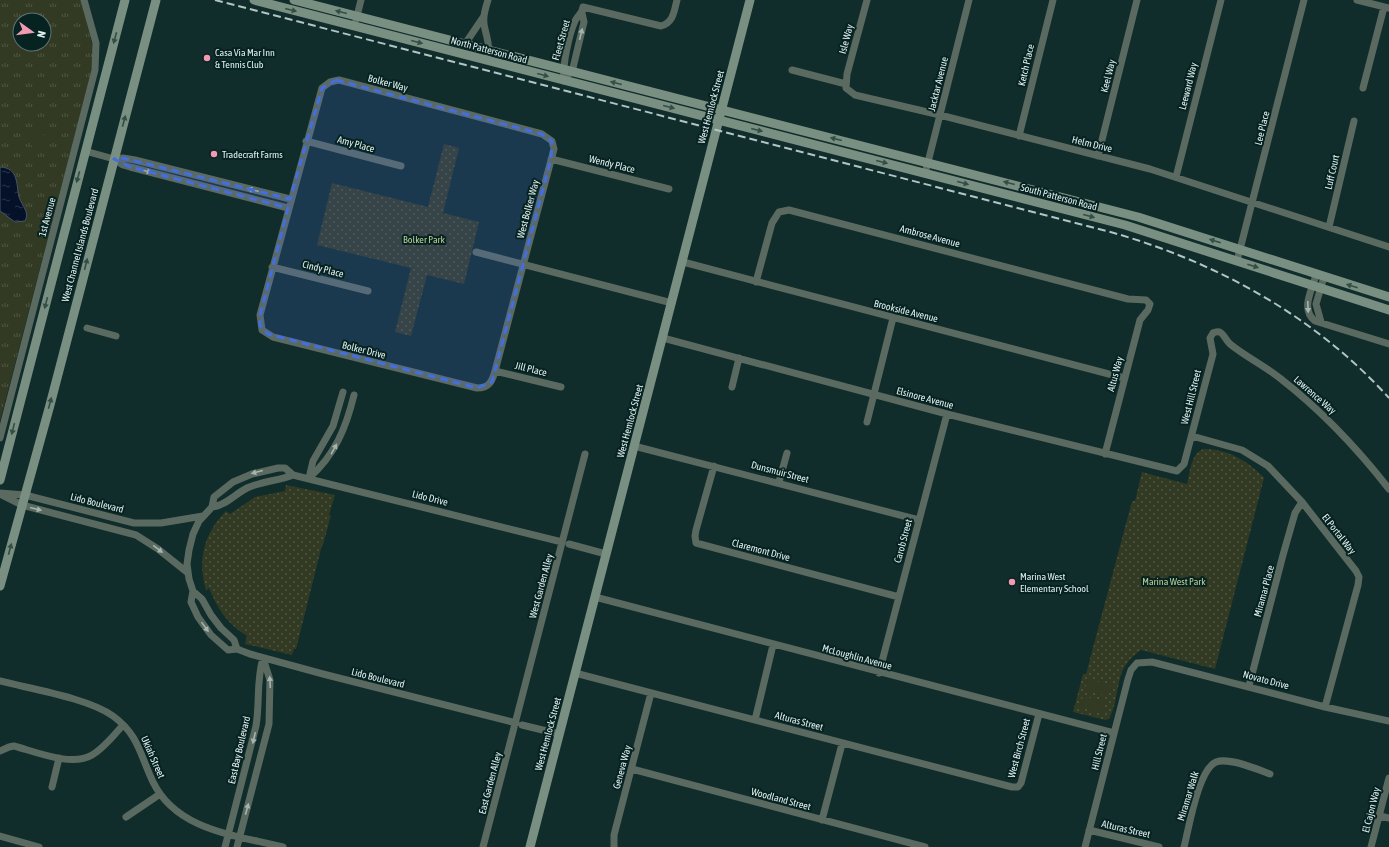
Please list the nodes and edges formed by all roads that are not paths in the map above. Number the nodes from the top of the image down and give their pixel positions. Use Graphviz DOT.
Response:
graph roads {
  1 [pos="84,0"];
  2 [pos="125,0"];
  3 [pos="156,0"];
  4 [pos="254,0"];
  5 [pos="294,0"];
  6 [pos="360,0"];
  7 [pos="488,0"];
  8 [pos="677,0"];
  9 [pos="750,0"];
  10 [pos="867,0"];
  11 [pos="969,0"];
  12 [pos="1053,0"];
  13 [pos="1137,0"];
  14 [pos="1221,0"];
  15 [pos="1304,0"];
  16 [pos="1357,0"];
  17 [pos="1387,7"];
  18 [pos="357,16"];
  19 [pos="484,16"];
  20 [pos="354,26"];
  21 [pos="465,44"];
  22 [pos="488,50"];
  23 [pos="486,60"];
  24 [pos="792,70"];
  25 [pos="567,71"];
  26 [pos="564,81"];
  27 [pos="846,84"];
  28 [pos="1363,88"];
  29 [pos="722,109"];
  30 [pos="940,115"];
  31 [pos="719,120"];
  32 [pos="1354,121"];
  33 [pos="1019,136"];
  34 [pos="306,141"];
  35 [pos="85,151"];
  36 [pos="1098,156"];
  37 [pos="114,159"];
  38 [pos="551,159"];
  39 [pos="928,162"];
  40 [pos="401,166"];
  41 [pos="925,174"];
  42 [pos="1176,177"];
  43 [pos="669,189"];
  44 [pos="290,199"];
  45 [pos="1253,202"];
  46 [pos="288,208"];
  47 [pos="1329,227"];
  48 [pos="1389,247"];
  49 [pos="1240,250"];
  50 [pos="476,252"];
  51 [pos="1237,261"];
  52 [pos="683,262"];
  53 [pos="523,265"];
  54 [pos="272,267"];
  55 [pos="1320,276"];
  56 [pos="756,282"];
  57 [pos="1317,286"];
  58 [pos="368,291"];
  59 [pos="1389,297"];
  60 [pos="1149,302"];
  61 [pos="672,303"];
  62 [pos="1389,310"];
  63 [pos="893,318"];
  64 [pos="87,328"];
  65 [pos="1215,331"];
  66 [pos="116,336"];
  67 [pos="663,338"];
  68 [pos="1389,344"];
  69 [pos="739,358"];
  70 [pos="496,371"];
  71 [pos="1124,378"];
  72 [pos="561,387"];
  73 [pos="732,388"];
  74 [pos="343,392"];
  75 [pos="354,395"];
  76 [pos="873,395"];
  77 [pos="947,414"];
  78 [pos="867,422"];
  79 [pos="1192,436"];
  80 [pos="0,438"];
  81 [pos="634,446"];
  82 [pos="787,453"];
  83 [pos="585,454"];
  84 [pos="1105,454"];
  85 [pos="714,466"];
  86 [pos="1182,468"];
  87 [pos="293,475"];
  88 [pos="309,478"];
  89 [pos="0,480"];
  90 [pos="779,482"];
  91 [pos="1389,489"];
  92 [pos="0,494"];
  93 [pos="25,495"];
  94 [pos="1302,502"];
  95 [pos="22,505"];
  96 [pos="212,507"];
  97 [pos="203,516"];
  98 [pos="919,520"];
  99 [pos="566,543"];
  100 [pos="606,554"];
  101 [pos="188,573"];
  102 [pos="0,586"];
  103 [pos="193,591"];
  104 [pos="595,597"];
  105 [pos="899,597"];
  106 [pos="773,645"];
  107 [pos="237,649"];
  108 [pos="263,658"];
  109 [pos="1137,663"];
  110 [pos="575,673"];
  111 [pos="879,673"];
  112 [pos="0,681"];
  113 [pos="1249,686"];
  114 [pos="651,693"];
  115 [pos="1326,707"];
  116 [pos="1039,714"];
  117 [pos="755,720"];
  118 [pos="1389,721"];
  119 [pos="519,724"];
  120 [pos="123,725"];
  121 [pos="1114,733"];
  122 [pos="559,734"];
  123 [pos="842,744"];
  124 [pos="0,751"];
  125 [pos="59,758"];
  126 [pos="632,769"];
  127 [pos="1270,774"];
  128 [pos="1389,778"];
  129 [pos="52,787"];
  130 [pos="1018,787"];
  131 [pos="160,794"];
  132 [pos="1380,816"];
  133 [pos="126,817"];
  134 [pos="1389,818"];
  135 [pos="822,820"];
  136 [pos="1089,830"];
  137 [pos="229,834"];
  138 [pos="0,836"];
  139 [pos="240,836"];
  140 [pos="614,846"];
  141 [pos="38,847"];
  142 [pos="225,847"];
  143 [pos="237,847"];
  144 [pos="283,847"];
  145 [pos="483,847"];
  146 [pos="530,847"];
  147 [pos="926,847"];
  148 [pos="1085,847"];
  149 [pos="1159,847"];
  150 [pos="1184,847"];
  151 [pos="1371,847"];
  1 -- 80 [label="street, 1st Avenue"];
  2 -- 35 [label="street, West Channel Islands Boulevard, one-way"];
  37 -- 3 [label="street, West Channel Islands Boulevard, one-way"];
  4 -- 20 [label="street, North Patterson Road, one-way"];
  18 -- 5 [label="street, North Patterson Road, one-way"];
  6 -- 18 [label="street"];
  7 -- 19 [label="street"];
  8 -- 25 [label="street"];
  9 -- 29 [label="street, West Hemlock Street"];
  10 -- 27 [label="street, Isle Way"];
  11 -- 30 [label="street, Jacktar Avenue"];
  12 -- 33 [label="street, Ketch Place"];
  13 -- 36 [label="street, Keel Way"];
  14 -- 42 [label="street, Leeward Way"];
  15 -- 45 [label="street, Lee Place"];
  16 -- 17 [label="street"];
  17 -- 28 [label="street"];
  18 -- 20 [label="street"];
  18 -- 21 [label="street, North Patterson Road"];
  19 -- 21 [label="street"];
  19 -- 22 [label="street"];
  20 -- 23 [label="street, North Patterson Road, one-way"];
  21 -- 22 [label="street, North Patterson Road"];
  22 -- 23 [label="street"];
  22 -- 25 [label="street, North Patterson Road"];
  23 -- 26 [label="street, North Patterson Road, one-way"];
  24 -- 27 [label="street, Helm Drive"];
  25 -- 26 [label="street"];
  29 -- 25 [label="street, North Patterson Road, one-way"];
  26 -- 31 [label="street, North Patterson Road, one-way"];
  27 -- 30 [label="street, Helm Drive"];
  29 -- 31 [label="street, West Hemlock Street"];
  39 -- 29 [label="street, South Patterson Road, one-way"];
  30 -- 33 [label="street, Helm Drive"];
  30 -- 39 [label="street, Jacktar Avenue"];
  31 -- 41 [label="street, South Patterson Road, one-way"];
  31 -- 52 [label="street, West Hemlock Street"];
  32 -- 47 [label="street, Luff Court"];
  33 -- 36 [label="street, Helm Drive"];
  34 -- 38 [label="street, Bolker Way"];
  34 -- 40 [label="street, Amy Place"];
  34 -- 44 [label="street, Bolker Way"];
  35 -- 37 [label="street"];
  35 -- 89 [label="street, West Channel Islands Boulevard, one-way"];
  36 -- 42 [label="street, Helm Drive"];
  44 -- 37 [label="street, one-way"];
  37 -- 46 [label="street, one-way"];
  93 -- 37 [label="street, West Channel Islands Boulevard, one-way"];
  38 -- 43 [label="street, Wendy Place"];
  38 -- 53 [label="street, West Bolker Way"];
  39 -- 41 [label="street, Jacktar Avenue"];
  49 -- 39 [label="street, South Patterson Road, one-way"];
  41 -- 51 [label="street, South Patterson Road, one-way"];
  42 -- 45 [label="street, Helm Drive"];
  44 -- 46 [label="street, Bolker Way"];
  45 -- 47 [label="street, Helm Drive"];
  45 -- 49 [label="street, Lee Place"];
  46 -- 54 [label="street, Bolker Drive"];
  47 -- 48 [label="street, Helm Drive"];
  49 -- 51 [label="street, Lee Place"];
  49 -- 55 [label="street, South Patterson Road"];
  50 -- 53 [label="street"];
  51 -- 57 [label="street, South Patterson Road, one-way"];
  52 -- 56 [label="street, Brookside Avenue"];
  52 -- 61 [label="street, West Hemlock Street"];
  53 -- 61 [label="street"];
  53 -- 70 [label="street, Bolker Drive"];
  54 -- 58 [label="street, Cindy Place"];
  54 -- 70 [label="street, Bolker Drive"];
  55 -- 57 [label="street"];
  59 -- 55 [label="street, South Patterson Road, one-way"];
  56 -- 60 [label="street, Ambrose Avenue"];
  56 -- 63 [label="street, Brookside Avenue"];
  57 -- 62 [label="street, South Patterson Road"];
  57 -- 68 [label="street"];
  60 -- 71 [label="street, Altus Way"];
  61 -- 67 [label="street, West Hemlock Street"];
  63 -- 71 [label="street, Brookside Avenue"];
  63 -- 76 [label="street"];
  64 -- 66 [label="street"];
  65 -- 79 [label="street, West Hill Street"];
  65 -- 91 [label="street, Lawrence Way"];
  67 -- 69 [label="street, Elsinore Avenue"];
  67 -- 81 [label="street, West Hemlock Street"];
  69 -- 73 [label="street"];
  69 -- 76 [label="street, Elsinore Avenue"];
  70 -- 72 [label="street, Jill Place"];
  71 -- 84 [label="street, Altus Way"];
  74 -- 88 [label="street"];
  88 -- 75 [label="street, one-way"];
  76 -- 77 [label="street, Elsinore Avenue"];
  76 -- 78 [label="street"];
  77 -- 84 [label="street, Elsinore Avenue"];
  77 -- 98 [label="street, Carob Street"];
  79 -- 86 [label="street, West Hill Street"];
  79 -- 94 [label="street, El Portal Way"];
  81 -- 85 [label="street, Dunsmuir Street"];
  81 -- 100 [label="street, West Hemlock Street"];
  82 -- 90 [label="street"];
  83 -- 99 [label="street, West Garden Alley"];
  84 -- 86 [label="street, Elsinore Avenue"];
  85 -- 90 [label="street, Dunsmuir Street"];
  85 -- 105 [label="street, Claremont Drive"];
  87 -- 88 [label="street, Lido Drive"];
  87 -- 96 [label="street, Lido Drive"];
  87 -- 96 [label="street, Lido Drive, one-way"];
  88 -- 99 [label="street, Lido Drive"];
  90 -- 98 [label="street, Dunsmuir Street"];
  92 -- 93 [label="street, Lido Boulevard"];
  92 -- 95 [label="street, Lido Boulevard"];
  93 -- 95 [label="street, West Channel Islands Boulevard"];
  93 -- 97 [label="street, Lido Boulevard"];
  94 -- 113 [label="street, Miramar Place"];
  94 -- 115 [label="street, El Portal Way"];
  95 -- 101 [label="street, Lido Boulevard, one-way"];
  102 -- 95 [label="street, West Channel Islands Boulevard, one-way"];
  96 -- 97 [label="street, Lido Drive"];
  97 -- 101 [label="street, Lido Boulevard"];
  98 -- 105 [label="street, Carob Street"];
  99 -- 100 [label="street, Lido Drive"];
  99 -- 119 [label="street, West Garden Alley"];
  100 -- 104 [label="street, West Hemlock Street"];
  101 -- 103 [label="street, Lido Boulevard"];
  103 -- 107 [label="street, Lido Boulevard"];
  103 -- 107 [label="street, Lido Boulevard, one-way"];
  104 -- 106 [label="street, McLoughlin Avenue"];
  104 -- 110 [label="street, West Hemlock Street"];
  105 -- 111 [label="street, Carob Street"];
  106 -- 111 [label="street, McLoughlin Avenue"];
  106 -- 117 [label="street"];
  107 -- 108 [label="street, Lido Boulevard"];
  108 -- 119 [label="street, Lido Boulevard"];
  108 -- 137 [label="street, East Bay Boulevard, one-way"];
  139 -- 108 [label="street, one-way"];
  109 -- 113 [label="street, Novato Drive"];
  109 -- 121 [label="street, Hill Street"];
  110 -- 114 [label="street, Alturas Street"];
  110 -- 122 [label="street, West Hemlock Street"];
  111 -- 116 [label="street, McLoughlin Avenue"];
  112 -- 120 [label="street, Ukiah Street"];
  113 -- 115 [label="street, Novato Drive"];
  114 -- 117 [label="street, Alturas Street"];
  114 -- 126 [label="street, Geneva Way"];
  115 -- 118 [label="street, Novato Drive"];
  116 -- 121 [label="street, McLoughlin Avenue"];
  116 -- 130 [label="street, West Birch Street"];
  117 -- 123 [label="street, Alturas Street"];
  119 -- 122 [label="street, Lido Boulevard"];
  119 -- 145 [label="street, East Garden Alley"];
  120 -- 125 [label="street"];
  120 -- 131 [label="street, Ukiah Street"];
  121 -- 136 [label="street, Hill Street"];
  122 -- 146 [label="street, West Hemlock Street"];
  123 -- 130 [label="street, Alturas Street"];
  123 -- 135 [label="street"];
  124 -- 125 [label="street"];
  125 -- 129 [label="street"];
  126 -- 135 [label="street, Woodland Street"];
  126 -- 140 [label="street, Geneva Way"];
  127 -- 150 [label="street, Miramar Walk"];
  128 -- 132 [label="street, El Cajon Way"];
  131 -- 133 [label="street"];
  131 -- 137 [label="street, Ukiah Street"];
  132 -- 134 [label="street"];
  132 -- 151 [label="street, El Cajon Way"];
  135 -- 147 [label="street, Woodland Street"];
  136 -- 148 [label="street, Hill Street"];
  136 -- 149 [label="street, Alturas Street"];
  137 -- 139 [label="street, Ukiah Street"];
  137 -- 142 [label="street, East Bay Boulevard"];
  138 -- 141 [label="street"];
  139 -- 143 [label="street"];
  139 -- 144 [label="street, Ukiah Street"];
}
